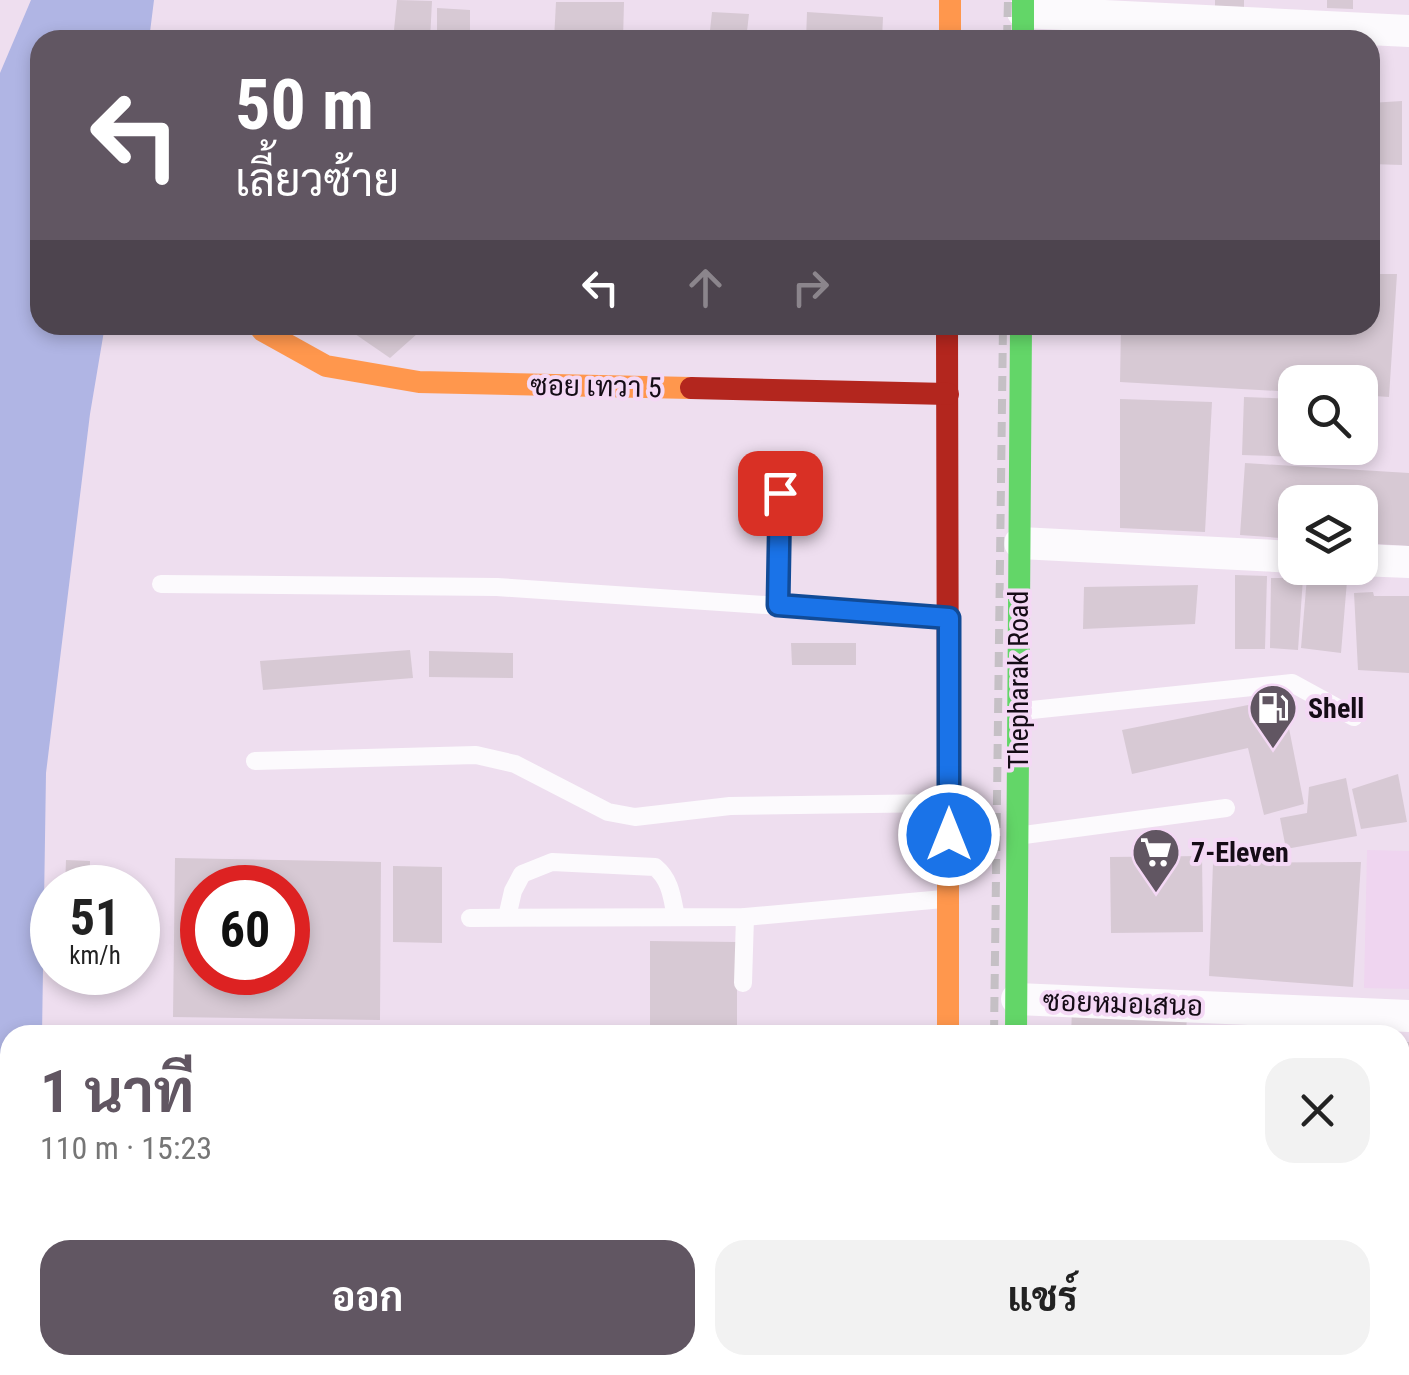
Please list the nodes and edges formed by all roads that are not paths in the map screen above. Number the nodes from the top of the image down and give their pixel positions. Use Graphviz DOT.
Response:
graph roads {
  1 [pos="950,0"];
  2 [pos="1023,17"];
  3 [pos="950,30"];
  4 [pos="1409,31"];
  5 [pos="269,335"];
  6 [pos="947,335"];
  7 [pos="1021,335"];
  8 [pos="948,394"];
  9 [pos="780,493"];
  10 [pos="1020,542"];
  11 [pos="1278,555"];
  12 [pos="1378,561"];
  13 [pos="1409,562"];
  14 [pos="161,584"];
  15 [pos="778,605"];
  16 [pos="949,618"];
  17 [pos="1017,711"];
  18 [pos="1354,717"];
  19 [pos="255,761"];
  20 [pos="949,803"];
  21 [pos="1226,808"];
  22 [pos="1018,836"];
  23 [pos="948,898"];
  24 [pos="676,917"];
  25 [pos="746,917"];
  26 [pos="470,918"];
  27 [pos="508,918"];
  28 [pos="742,983"];
  29 [pos="1016,999"];
  30 [pos="1409,1016"];
  31 [pos="948,1025"];
  32 [pos="1016,1025"];
  1 -- 3 [label="main road"];
  2 -- 4 [label="street"];
  5 -- 8 [label="main road, ซอย เทวา 5"];
  6 -- 8 [label="main road"];
  7 -- 10 [label="main road, Thepharak Road"];
  8 -- 16 [label="main road"];
  9 -- 15 [label="lane"];
  10 -- 11 [label="street"];
  10 -- 17 [label="main road, Thepharak Road"];
  12 -- 13 [label="street"];
  14 -- 15 [label="lane"];
  15 -- 16 [label="lane"];
  16 -- 20 [label="main road"];
  17 -- 18 [label="lane"];
  17 -- 22 [label="main road, Thepharak Road"];
  19 -- 20 [label="lane"];
  20 -- 23 [label="main road"];
  21 -- 22 [label="lane"];
  22 -- 29 [label="main road, Thepharak Road"];
  23 -- 25 [label="lane"];
  23 -- 31 [label="main road"];
  24 -- 25 [label="lane"];
  24 -- 27 [label="lane"];
  24 -- 27 [label="lane"];
  25 -- 28 [label="lane"];
  26 -- 27 [label="lane"];
  29 -- 30 [label="street, ซอยหมอเสนอ"];
  29 -- 32 [label="main road, Thepharak Road"];
}
